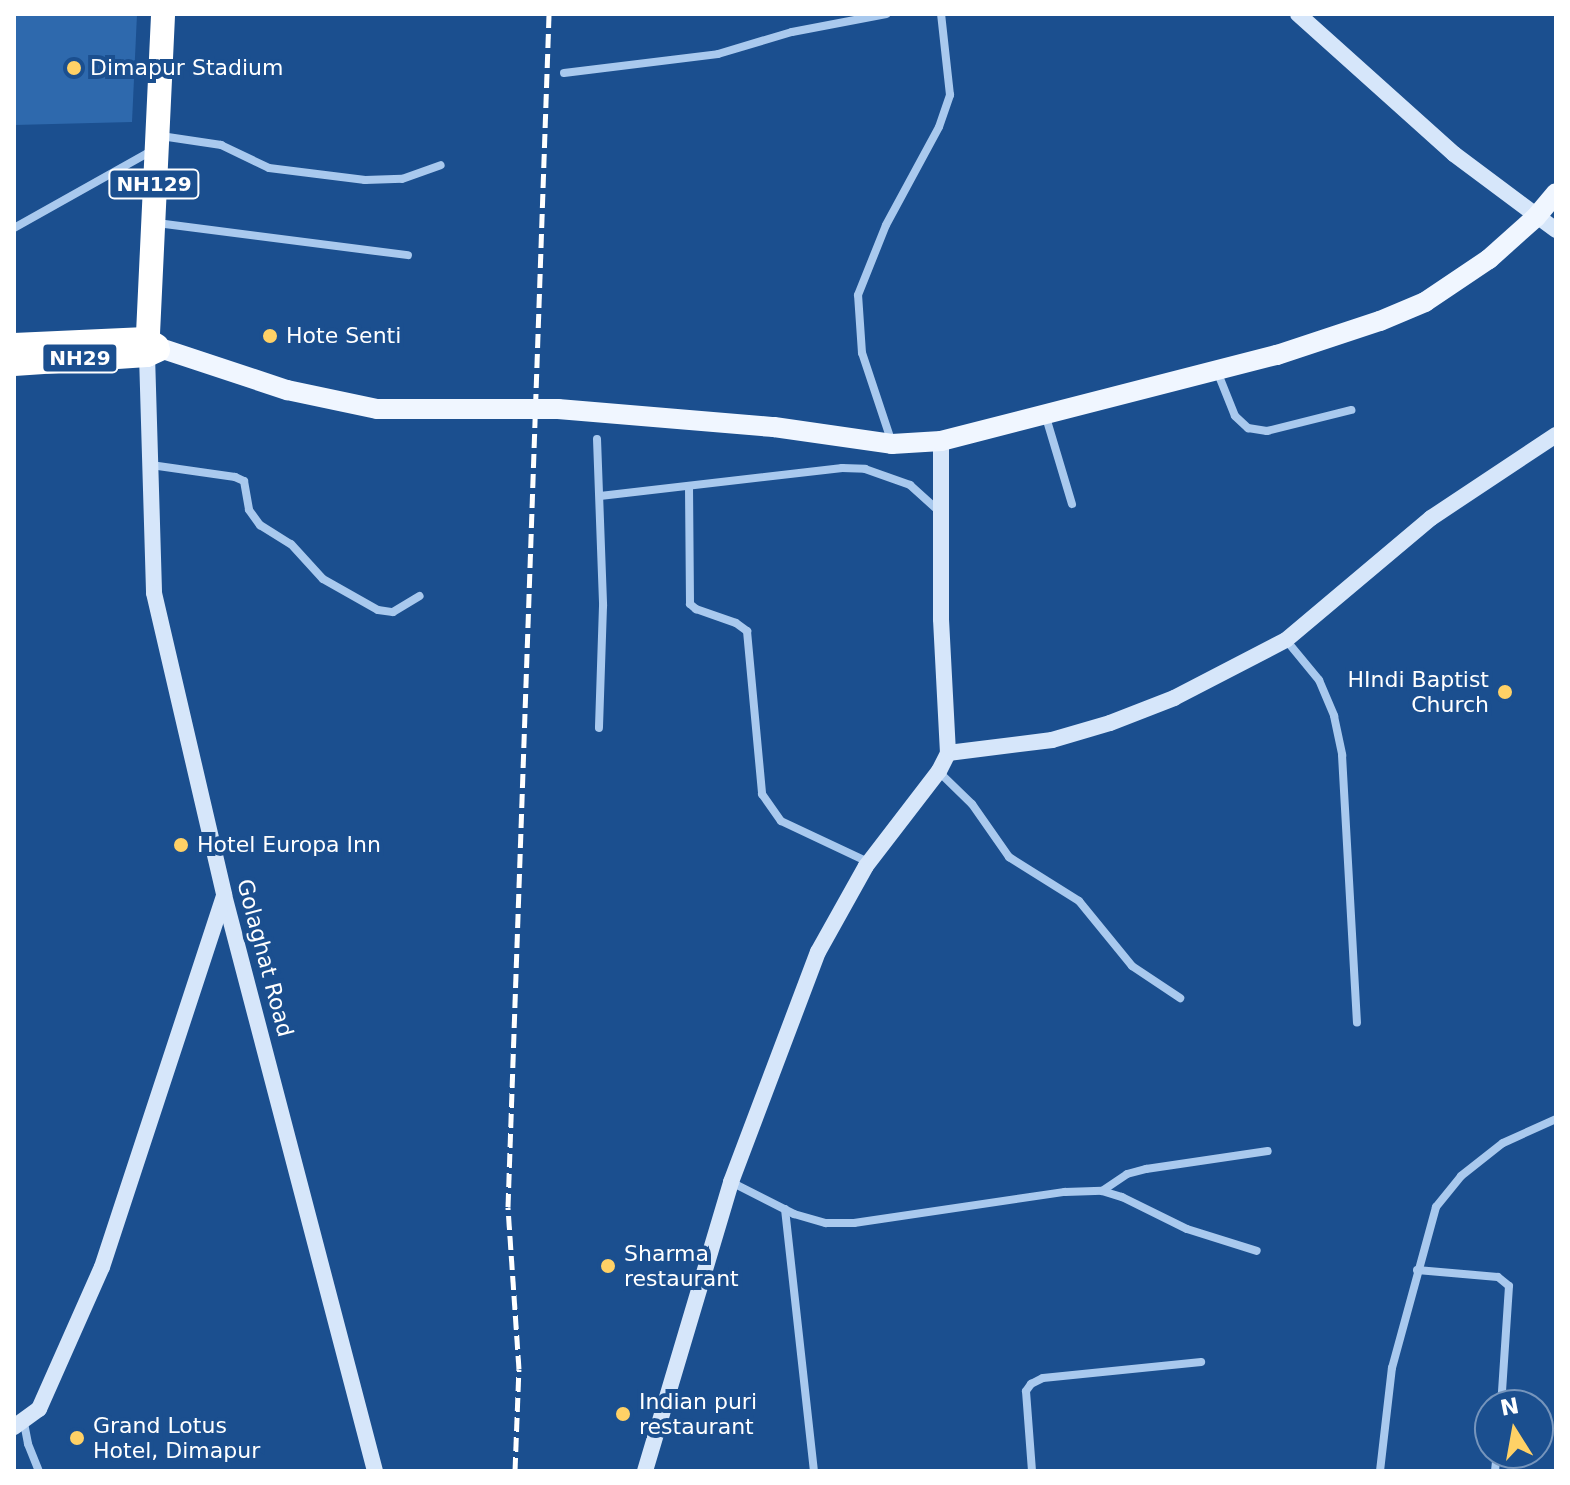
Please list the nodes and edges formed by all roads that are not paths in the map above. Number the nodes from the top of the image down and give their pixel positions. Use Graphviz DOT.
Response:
graph roads {
  1 [pos="163,14"];
  2 [pos="886,14"];
  3 [pos="941,14"];
  4 [pos="1298,14"];
  5 [pos="564,73"];
  6 [pos="156,142"];
  7 [pos="441,165"];
  8 [pos="1556,193"];
  9 [pos="1536,217"];
  10 [pos="152,223"];
  11 [pos="14,228"];
  12 [pos="1556,230"];
  13 [pos="408,255"];
  14 [pos="14,345"];
  15 [pos="152,348"];
  16 [pos="14,364"];
  17 [pos="1216,371"];
  18 [pos="1351,410"];
  19 [pos="1045,413"];
  20 [pos="1556,435"];
  21 [pos="597,439"];
  22 [pos="941,441"];
  23 [pos="892,444"];
  24 [pos="150,465"];
  25 [pos="689,487"];
  26 [pos="600,496"];
  27 [pos="1072,504"];
  28 [pos="942,513"];
  29 [pos="420,596"];
  30 [pos="1286,640"];
  31 [pos="599,728"];
  32 [pos="948,753"];
  33 [pos="939,771"];
  34 [pos="869,862"];
  35 [pos="224,895"];
  36 [pos="1180,998"];
  37 [pos="1357,1023"];
  38 [pos="1556,1119"];
  39 [pos="1268,1151"];
  40 [pos="731,1182"];
  41 [pos="1102,1191"];
  42 [pos="785,1209"];
  43 [pos="1257,1251"];
  44 [pos="1417,1270"];
  45 [pos="1201,1362"];
  46 [pos="1502,1389"];
  47 [pos="19,1425"];
  48 [pos="39,1471"];
  49 [pos="375,1471"];
  50 [pos="645,1471"];
  51 [pos="814,1471"];
  52 [pos="1032,1471"];
  53 [pos="1380,1471"];
  1 -- 6 [label="highway, NH129"];
  2 -- 5 [label="street"];
  3 -- 23 [label="street"];
  4 -- 9 [label="street"];
  6 -- 7 [label="street"];
  6 -- 10 [label="highway, NH129"];
  6 -- 11 [label="street"];
  8 -- 9 [label="main road"];
  9 -- 12 [label="street"];
  9 -- 17 [label="main road"];
  10 -- 13 [label="street"];
  10 -- 15 [label="highway, NH129"];
  14 -- 15 [label="highway, NH29"];
  15 -- 16 [label="highway, NH29"];
  15 -- 23 [label="main road, bridge"];
  15 -- 24 [label="street, Golaghat Road"];
  17 -- 18 [label="street"];
  17 -- 19 [label="main road"];
  19 -- 22 [label="main road"];
  19 -- 27 [label="street"];
  20 -- 30 [label="street"];
  21 -- 26 [label="street"];
  22 -- 23 [label="main road"];
  22 -- 28 [label="street"];
  24 -- 29 [label="street"];
  24 -- 35 [label="street, Golaghat Road"];
  25 -- 26 [label="street"];
  25 -- 28 [label="street"];
  25 -- 34 [label="street"];
  26 -- 31 [label="street"];
  28 -- 32 [label="street"];
  30 -- 32 [label="street"];
  30 -- 37 [label="street"];
  32 -- 33 [label="street"];
  33 -- 34 [label="street"];
  33 -- 36 [label="street"];
  34 -- 40 [label="street"];
  35 -- 47 [label="street"];
  35 -- 49 [label="street, Golaghat Road"];
  38 -- 44 [label="street"];
  39 -- 41 [label="street"];
  40 -- 42 [label="street"];
  40 -- 50 [label="street"];
  41 -- 42 [label="street"];
  41 -- 43 [label="street"];
  42 -- 51 [label="street"];
  44 -- 46 [label="street"];
  44 -- 53 [label="street"];
  45 -- 52 [label="street"];
  47 -- 48 [label="street"];
}
